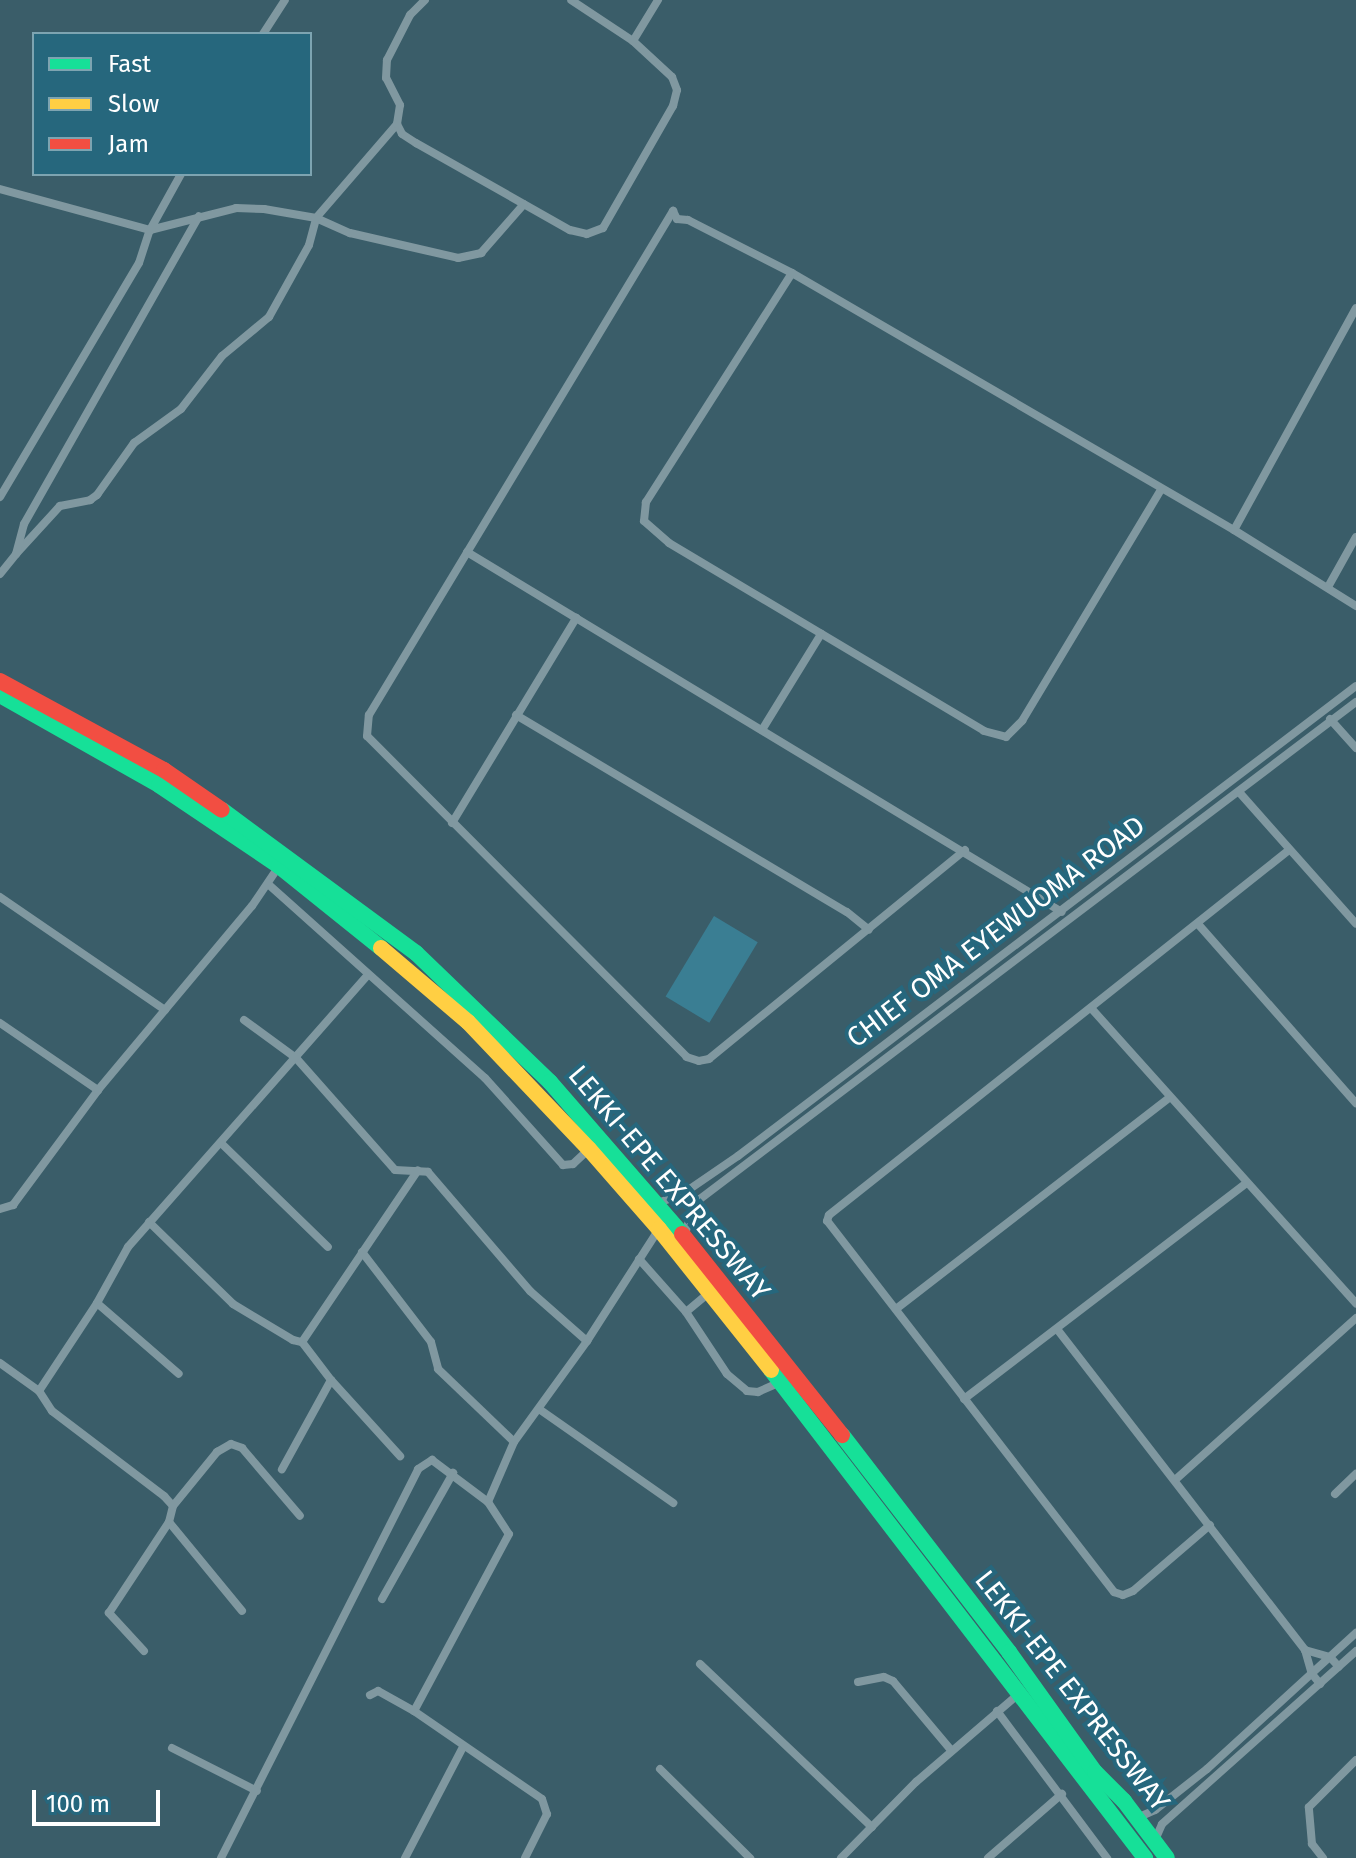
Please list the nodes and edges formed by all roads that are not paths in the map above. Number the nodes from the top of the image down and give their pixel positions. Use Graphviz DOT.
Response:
graph roads {
  1 [pos="285,0"];
  2 [pos="425,0"];
  3 [pos="571,0"];
  4 [pos="658,0"];
  5 [pos="264,32"];
  6 [pos="633,41"];
  7 [pos="397,124"];
  8 [pos="180,176"];
  9 [pos="0,189"];
  10 [pos="524,204"];
  11 [pos="200,215"];
  12 [pos="316,218"];
  13 [pos="150,230"];
  14 [pos="792,273"];
  15 [pos="1356,308"];
  16 [pos="1161,490"];
  17 [pos="0,497"];
  18 [pos="1234,530"];
  19 [pos="1356,537"];
  20 [pos="467,552"];
  21 [pos="16,554"];
  22 [pos="0,574"];
  23 [pos="1328,587"];
  24 [pos="1356,606"];
  25 [pos="576,618"];
  26 [pos="821,634"];
  27 [pos="0,681"];
  28 [pos="1356,686"];
  29 [pos="0,695"];
  30 [pos="1356,702"];
  31 [pos="1324,712"];
  32 [pos="516,715"];
  33 [pos="1332,721"];
  34 [pos="762,730"];
  35 [pos="1356,748"];
  36 [pos="1239,792"];
  37 [pos="452,823"];
  38 [pos="965,850"];
  39 [pos="1289,850"];
  40 [pos="279,866"];
  41 [pos="268,884"];
  42 [pos="0,897"];
  43 [pos="317,897"];
  44 [pos="1061,911"];
  45 [pos="303,915"];
  46 [pos="1068,920"];
  47 [pos="1198,924"];
  48 [pos="1356,924"];
  49 [pos="869,930"];
  50 [pos="368,975"];
  51 [pos="1091,1008"];
  52 [pos="165,1010"];
  53 [pos="244,1020"];
  54 [pos="0,1023"];
  55 [pos="296,1058"];
  56 [pos="98,1090"];
  57 [pos="1170,1097"];
  58 [pos="1356,1103"];
  59 [pos="221,1143"];
  60 [pos="589,1149"];
  61 [pos="418,1170"];
  62 [pos="1247,1183"];
  63 [pos="657,1203"];
  64 [pos="0,1209"];
  65 [pos="149,1222"];
  66 [pos="659,1229"];
  67 [pos="684,1237"];
  68 [pos="328,1247"];
  69 [pos="362,1252"];
  70 [pos="639,1259"];
  71 [pos="710,1292"];
  72 [pos="97,1303"];
  73 [pos="1356,1303"];
  74 [pos="896,1309"];
  75 [pos="686,1312"];
  76 [pos="1356,1318"];
  77 [pos="1057,1329"];
  78 [pos="587,1341"];
  79 [pos="302,1342"];
  80 [pos="0,1363"];
  81 [pos="179,1374"];
  82 [pos="331,1380"];
  83 [pos="780,1382"];
  84 [pos="39,1391"];
  85 [pos="964,1399"];
  86 [pos="539,1409"];
  87 [pos="514,1442"];
  88 [pos="400,1456"];
  89 [pos="282,1469"];
  90 [pos="453,1473"];
  91 [pos="1356,1474"];
  92 [pos="1175,1480"];
  93 [pos="1335,1494"];
  94 [pos="488,1502"];
  95 [pos="673,1503"];
  96 [pos="173,1506"];
  97 [pos="891,1512"];
  98 [pos="300,1516"];
  99 [pos="169,1522"];
  100 [pos="1210,1525"];
  101 [pos="382,1599"];
  102 [pos="242,1611"];
  103 [pos="1356,1633"];
  104 [pos="1305,1650"];
  105 [pos="144,1651"];
  106 [pos="1356,1651"];
  107 [pos="1330,1657"];
  108 [pos="700,1664"];
  109 [pos="1339,1667"];
  110 [pos="1312,1674"];
  111 [pos="858,1682"];
  112 [pos="1320,1684"];
  113 [pos="1021,1693"];
  114 [pos="370,1695"];
  115 [pos="414,1711"];
  116 [pos="997,1711"];
  117 [pos="463,1747"];
  118 [pos="172,1748"];
  119 [pos="951,1750"];
  120 [pos="1356,1760"];
  121 [pos="660,1769"];
  122 [pos="257,1791"];
  123 [pos="1062,1794"];
  124 [pos="1136,1818"];
  125 [pos="872,1827"];
  126 [pos="1154,1841"];
  127 [pos="221,1858"];
  128 [pos="405,1858"];
  129 [pos="525,1858"];
  130 [pos="750,1858"];
  131 [pos="841,1858"];
  132 [pos="988,1858"];
  133 [pos="1107,1858"];
  134 [pos="1145,1858"];
  135 [pos="1167,1858"];
  136 [pos="1323,1858"];
  1 -- 5 [label="street"];
  2 -- 7 [label="street"];
  3 -- 6 [label="street"];
  4 -- 6 [label="street"];
  6 -- 10 [label="street"];
  7 -- 10 [label="street"];
  7 -- 12 [label="street"];
  8 -- 13 [label="street"];
  9 -- 13 [label="street"];
  10 -- 12 [label="street"];
  11 -- 12 [label="street"];
  11 -- 13 [label="street"];
  11 -- 21 [label="street"];
  12 -- 21 [label="street"];
  13 -- 17 [label="street"];
  14 -- 16 [label="street"];
  14 -- 20 [label="street"];
  14 -- 26 [label="street"];
  15 -- 18 [label="street"];
  16 -- 18 [label="street"];
  16 -- 26 [label="street"];
  18 -- 23 [label="street"];
  19 -- 23 [label="street"];
  20 -- 25 [label="street"];
  20 -- 37 [label="street"];
  21 -- 22 [label="street"];
  23 -- 24 [label="street"];
  25 -- 32 [label="street"];
  25 -- 34 [label="street"];
  26 -- 34 [label="street"];
  27 -- 63 [label="highway, LEKKI-EPE EXPRESSWAY"];
  28 -- 31 [label="street, CHIEF OMA EYEWUOMA ROAD"];
  29 -- 40 [label="highway, LEKKI-EPE EXPRESSWAY"];
  30 -- 33 [label="street, CHIEF OMA EYEWUOMA ROAD"];
  31 -- 33 [label="street"];
  31 -- 44 [label="street, CHIEF OMA EYEWUOMA ROAD"];
  32 -- 37 [label="street"];
  32 -- 49 [label="street"];
  33 -- 35 [label="street"];
  33 -- 36 [label="street, CHIEF OMA EYEWUOMA ROAD"];
  34 -- 38 [label="street"];
  36 -- 39 [label="street"];
  36 -- 46 [label="street, CHIEF OMA EYEWUOMA ROAD"];
  37 -- 49 [label="street"];
  38 -- 44 [label="street"];
  38 -- 49 [label="street"];
  39 -- 47 [label="street"];
  39 -- 48 [label="street"];
  40 -- 41 [label="street"];
  40 -- 43 [label="highway, LEKKI-EPE EXPRESSWAY"];
  41 -- 45 [label="street"];
  41 -- 52 [label="street"];
  42 -- 52 [label="street"];
  43 -- 45 [label="street"];
  43 -- 60 [label="highway, LEKKI-EPE EXPRESSWAY"];
  44 -- 46 [label="street"];
  44 -- 63 [label="street, CHIEF OMA EYEWUOMA ROAD"];
  45 -- 50 [label="street"];
  46 -- 67 [label="street, CHIEF OMA EYEWUOMA ROAD"];
  47 -- 51 [label="street"];
  47 -- 58 [label="street"];
  50 -- 55 [label="street"];
  50 -- 60 [label="street"];
  51 -- 57 [label="street"];
  51 -- 74 [label="street"];
  52 -- 56 [label="street"];
  53 -- 55 [label="street"];
  54 -- 56 [label="street"];
  55 -- 59 [label="street"];
  55 -- 61 [label="street"];
  56 -- 64 [label="street"];
  57 -- 62 [label="street"];
  57 -- 74 [label="street"];
  59 -- 65 [label="street"];
  59 -- 68 [label="street"];
  60 -- 66 [label="highway, LEKKI-EPE EXPRESSWAY"];
  61 -- 69 [label="street"];
  61 -- 78 [label="street"];
  62 -- 73 [label="street"];
  62 -- 77 [label="street"];
  63 -- 67 [label="highway, LEKKI-EPE EXPRESSWAY"];
  65 -- 72 [label="street"];
  65 -- 79 [label="street"];
  66 -- 70 [label="street"];
  66 -- 71 [label="highway, LEKKI-EPE EXPRESSWAY"];
  67 -- 97 [label="highway, LEKKI-EPE EXPRESSWAY"];
  69 -- 79 [label="street"];
  69 -- 87 [label="street"];
  70 -- 75 [label="street"];
  70 -- 78 [label="street"];
  71 -- 75 [label="street"];
  71 -- 83 [label="highway, LEKKI-EPE EXPRESSWAY"];
  72 -- 81 [label="street"];
  72 -- 84 [label="street"];
  74 -- 85 [label="street"];
  75 -- 83 [label="street"];
  76 -- 92 [label="street"];
  77 -- 85 [label="street"];
  77 -- 92 [label="street"];
  78 -- 86 [label="street"];
  79 -- 82 [label="street"];
  80 -- 84 [label="street"];
  82 -- 88 [label="street"];
  82 -- 89 [label="street"];
  83 -- 97 [label="highway, LEKKI-EPE EXPRESSWAY"];
  84 -- 96 [label="street"];
  85 -- 100 [label="street"];
  86 -- 87 [label="street"];
  86 -- 95 [label="street"];
  87 -- 94 [label="street"];
  90 -- 94 [label="street"];
  90 -- 101 [label="street"];
  90 -- 122 [label="street"];
  91 -- 93 [label="street"];
  92 -- 100 [label="street"];
  94 -- 115 [label="street"];
  96 -- 98 [label="street"];
  96 -- 99 [label="street"];
  97 -- 113 [label="highway, LEKKI-EPE EXPRESSWAY"];
  97 -- 124 [label="highway, LEKKI-EPE EXPRESSWAY"];
  99 -- 102 [label="street"];
  99 -- 105 [label="street"];
  100 -- 104 [label="street"];
  103 -- 107 [label="street"];
  104 -- 107 [label="street"];
  104 -- 110 [label="street"];
  106 -- 109 [label="street"];
  107 -- 109 [label="street"];
  107 -- 110 [label="street"];
  108 -- 125 [label="street"];
  109 -- 112 [label="street"];
  110 -- 112 [label="street"];
  110 -- 124 [label="street"];
  111 -- 119 [label="street"];
  112 -- 126 [label="street"];
  113 -- 116 [label="street"];
  113 -- 134 [label="highway, LEKKI-EPE EXPRESSWAY"];
  114 -- 115 [label="street"];
  115 -- 117 [label="street"];
  116 -- 119 [label="street"];
  116 -- 123 [label="street"];
  117 -- 128 [label="street"];
  117 -- 129 [label="street"];
  118 -- 122 [label="street"];
  119 -- 125 [label="street"];
  120 -- 136 [label="street"];
  121 -- 130 [label="street"];
  122 -- 127 [label="street"];
  123 -- 132 [label="street"];
  123 -- 133 [label="street"];
  124 -- 126 [label="highway, LEKKI-EPE EXPRESSWAY"];
  125 -- 131 [label="street"];
  126 -- 135 [label="highway, LEKKI-EPE EXPRESSWAY"];
}
